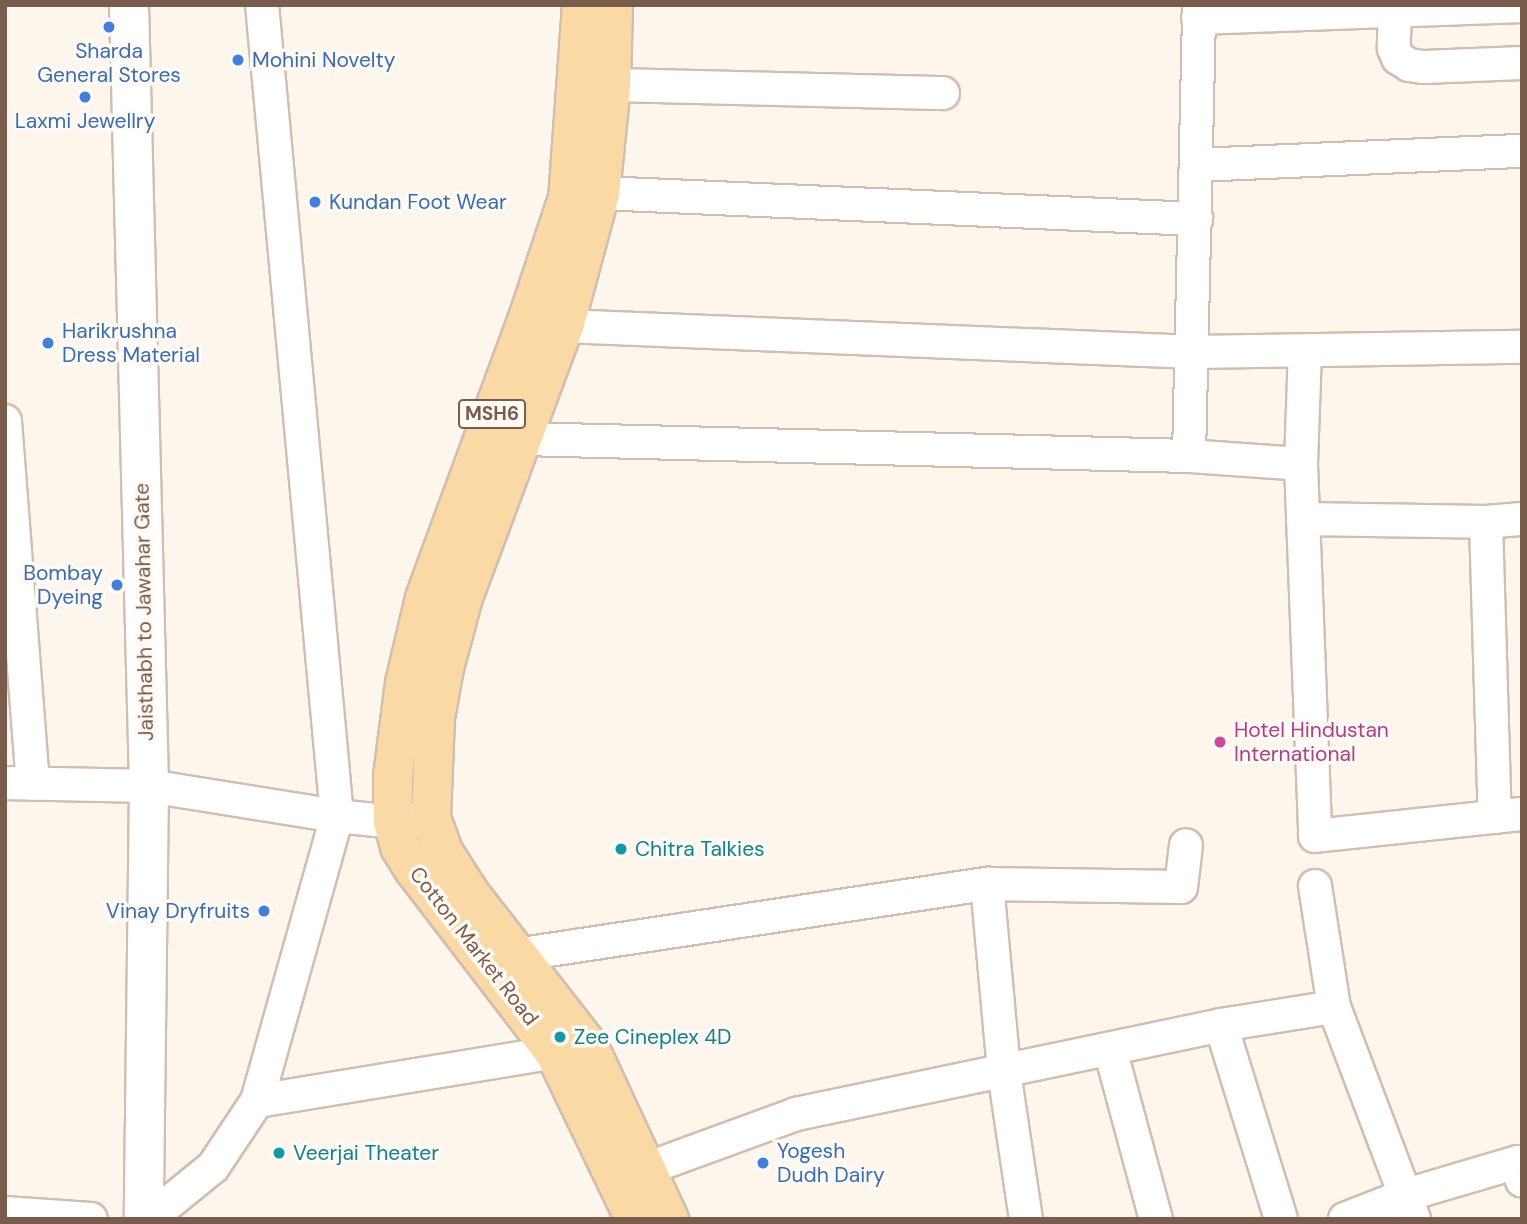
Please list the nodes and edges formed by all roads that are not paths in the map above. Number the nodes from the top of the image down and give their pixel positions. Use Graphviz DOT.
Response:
graph roads {
  1 [pos="129,5"];
  2 [pos="262,5"];
  3 [pos="582,5"];
  4 [pos="613,5"];
  5 [pos="1522,6"];
  6 [pos="1395,11"];
  7 [pos="1198,12"];
  8 [pos="1522,63"];
  9 [pos="611,85"];
  10 [pos="943,93"];
  11 [pos="1522,151"];
  12 [pos="1197,165"];
  13 [pos="600,193"];
  14 [pos="1196,219"];
  15 [pos="546,322"];
  16 [pos="1522,347"];
  17 [pos="1305,351"];
  18 [pos="1194,352"];
  19 [pos="5,421"];
  20 [pos="522,439"];
  21 [pos="1189,456"];
  22 [pos="1301,464"];
  23 [pos="1303,519"];
  24 [pos="1522,519"];
  25 [pos="1486,522"];
  26 [pos="19,784"];
  27 [pos="149,786"];
  28 [pos="1509,815"];
  29 [pos="337,816"];
  30 [pos="431,818"];
  31 [pos="393,822"];
  32 [pos="1186,845"];
  33 [pos="987,884"];
  34 [pos="1315,886"];
  35 [pos="501,957"];
  36 [pos="1334,1007"];
  37 [pos="1221,1025"];
  38 [pos="1110,1049"];
  39 [pos="572,1050"];
  40 [pos="1004,1072"];
  41 [pos="257,1101"];
  42 [pos="646,1169"];
  43 [pos="1522,1181"];
  44 [pos="1410,1207"];
  45 [pos="5,1213"];
  46 [pos="91,1219"];
  47 [pos="147,1219"];
  48 [pos="635,1219"];
  49 [pos="669,1219"];
  50 [pos="1026,1219"];
  51 [pos="1156,1219"];
  52 [pos="1281,1219"];
  53 [pos="1345,1219"];
  1 -- 27 [label="street, Jaisthabh to Jawahar Gate"];
  2 -- 29 [label="street"];
  3 -- 15 [label="main road, MSH6"];
  4 -- 9 [label="main road, MSH6"];
  5 -- 6 [label="street"];
  6 -- 7 [label="street"];
  6 -- 8 [label="street"];
  7 -- 12 [label="street"];
  9 -- 10 [label="street"];
  9 -- 13 [label="main road, MSH6"];
  11 -- 12 [label="street"];
  12 -- 14 [label="street"];
  13 -- 14 [label="street"];
  13 -- 15 [label="main road, MSH6"];
  14 -- 18 [label="street"];
  15 -- 18 [label="street"];
  15 -- 20 [label="main road, MSH6"];
  15 -- 31 [label="main road, MSH6"];
  16 -- 17 [label="street"];
  17 -- 18 [label="street"];
  17 -- 22 [label="street"];
  18 -- 21 [label="street"];
  19 -- 26 [label="street"];
  20 -- 21 [label="street"];
  20 -- 30 [label="main road, MSH6"];
  21 -- 22 [label="street"];
  22 -- 23 [label="street"];
  23 -- 25 [label="street"];
  23 -- 28 [label="street"];
  24 -- 25 [label="street"];
  25 -- 28 [label="street"];
  26 -- 27 [label="street"];
  27 -- 29 [label="street"];
  27 -- 47 [label="street, Jaisthabh to Jawahar Gate"];
  29 -- 31 [label="street"];
  29 -- 41 [label="street"];
  30 -- 31 [label="street"];
  30 -- 35 [label="main road, Cotton Market Road / MSH6"];
  31 -- 35 [label="main road, Cotton Market Road / MSH6"];
  32 -- 33 [label="street"];
  33 -- 35 [label="street"];
  33 -- 40 [label="street"];
  34 -- 36 [label="street"];
  35 -- 39 [label="main road, Cotton Market Road / MSH6"];
  36 -- 37 [label="street"];
  36 -- 44 [label="street"];
  37 -- 38 [label="street"];
  37 -- 52 [label="street"];
  38 -- 40 [label="street"];
  38 -- 51 [label="street"];
  39 -- 41 [label="street"];
  39 -- 42 [label="main road, Cotton Market Road / MSH6"];
  39 -- 48 [label="main road, Cotton Market Road / MSH6"];
  40 -- 42 [label="street"];
  40 -- 50 [label="street"];
  41 -- 47 [label="street"];
  42 -- 49 [label="main road, Cotton Market Road / MSH6"];
  43 -- 44 [label="street"];
  44 -- 53 [label="street"];
  45 -- 46 [label="street"];
}
